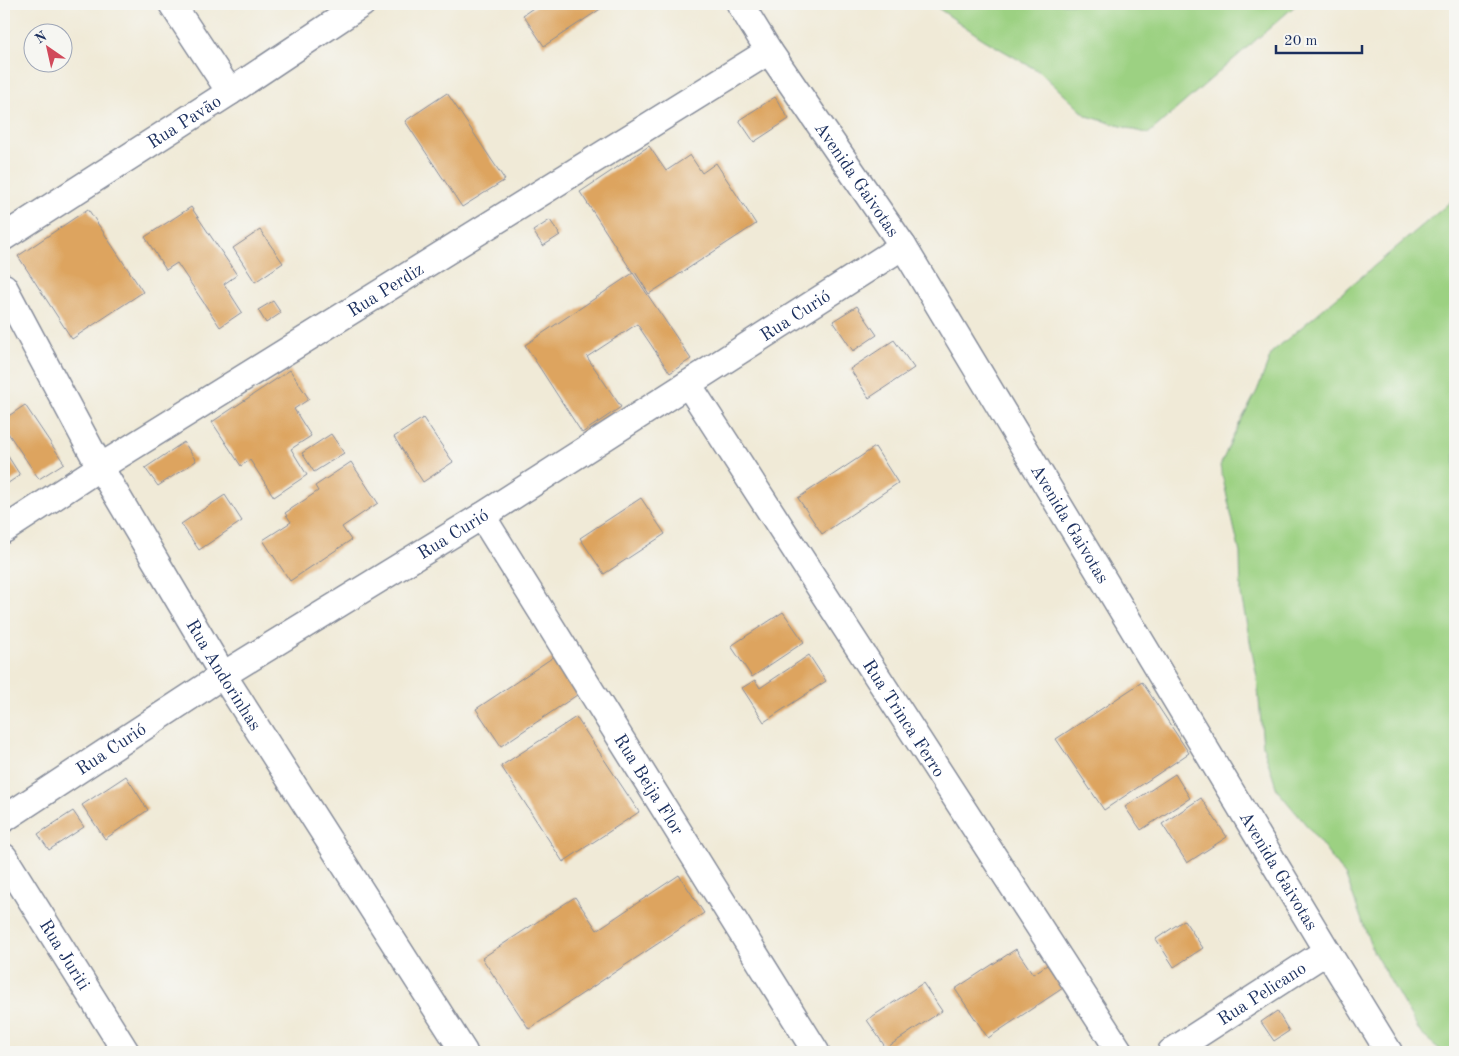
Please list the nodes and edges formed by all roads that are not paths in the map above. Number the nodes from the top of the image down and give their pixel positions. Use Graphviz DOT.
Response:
graph roads {
  1 [pos="172,4"];
  2 [pos="362,4"];
  3 [pos="740,4"];
  4 [pos="769,51"];
  5 [pos="230,92"];
  6 [pos="4,237"];
  7 [pos="903,246"];
  8 [pos="4,287"];
  9 [pos="688,384"];
  10 [pos="100,467"];
  11 [pos="482,516"];
  12 [pos="4,530"];
  13 [pos="223,675"];
  14 [pos="4,819"];
  15 [pos="4,857"];
  16 [pos="1327,951"];
  17 [pos="126,1052"];
  18 [pos="464,1052"];
  19 [pos="816,1052"];
  20 [pos="1120,1052"];
  21 [pos="1171,1052"];
  22 [pos="1390,1052"];
  1 -- 5 [label="street"];
  2 -- 5 [label="street, Rua Pavão"];
  3 -- 4 [label="street, Avenida Gaivotas"];
  4 -- 7 [label="street, Avenida Gaivotas"];
  4 -- 10 [label="street, Rua Perdiz"];
  5 -- 6 [label="street, Rua Pavão"];
  7 -- 9 [label="street, Rua Curió"];
  7 -- 16 [label="street, Avenida Gaivotas"];
  8 -- 10 [label="street, Rua Andorinhas"];
  9 -- 11 [label="street, Rua Curió"];
  9 -- 20 [label="street, Rua Trinca Ferro"];
  10 -- 12 [label="street, Rua Perdiz"];
  10 -- 13 [label="street, Rua Andorinhas"];
  11 -- 13 [label="street, Rua Curió"];
  11 -- 19 [label="street, Rua Beija Flor"];
  13 -- 14 [label="street, Rua Curió"];
  13 -- 18 [label="street, Rua Andorinhas"];
  15 -- 17 [label="street, Rua Juriti"];
  16 -- 21 [label="street, Rua Pelicano"];
  16 -- 22 [label="street, Avenida Gaivotas"];
}
